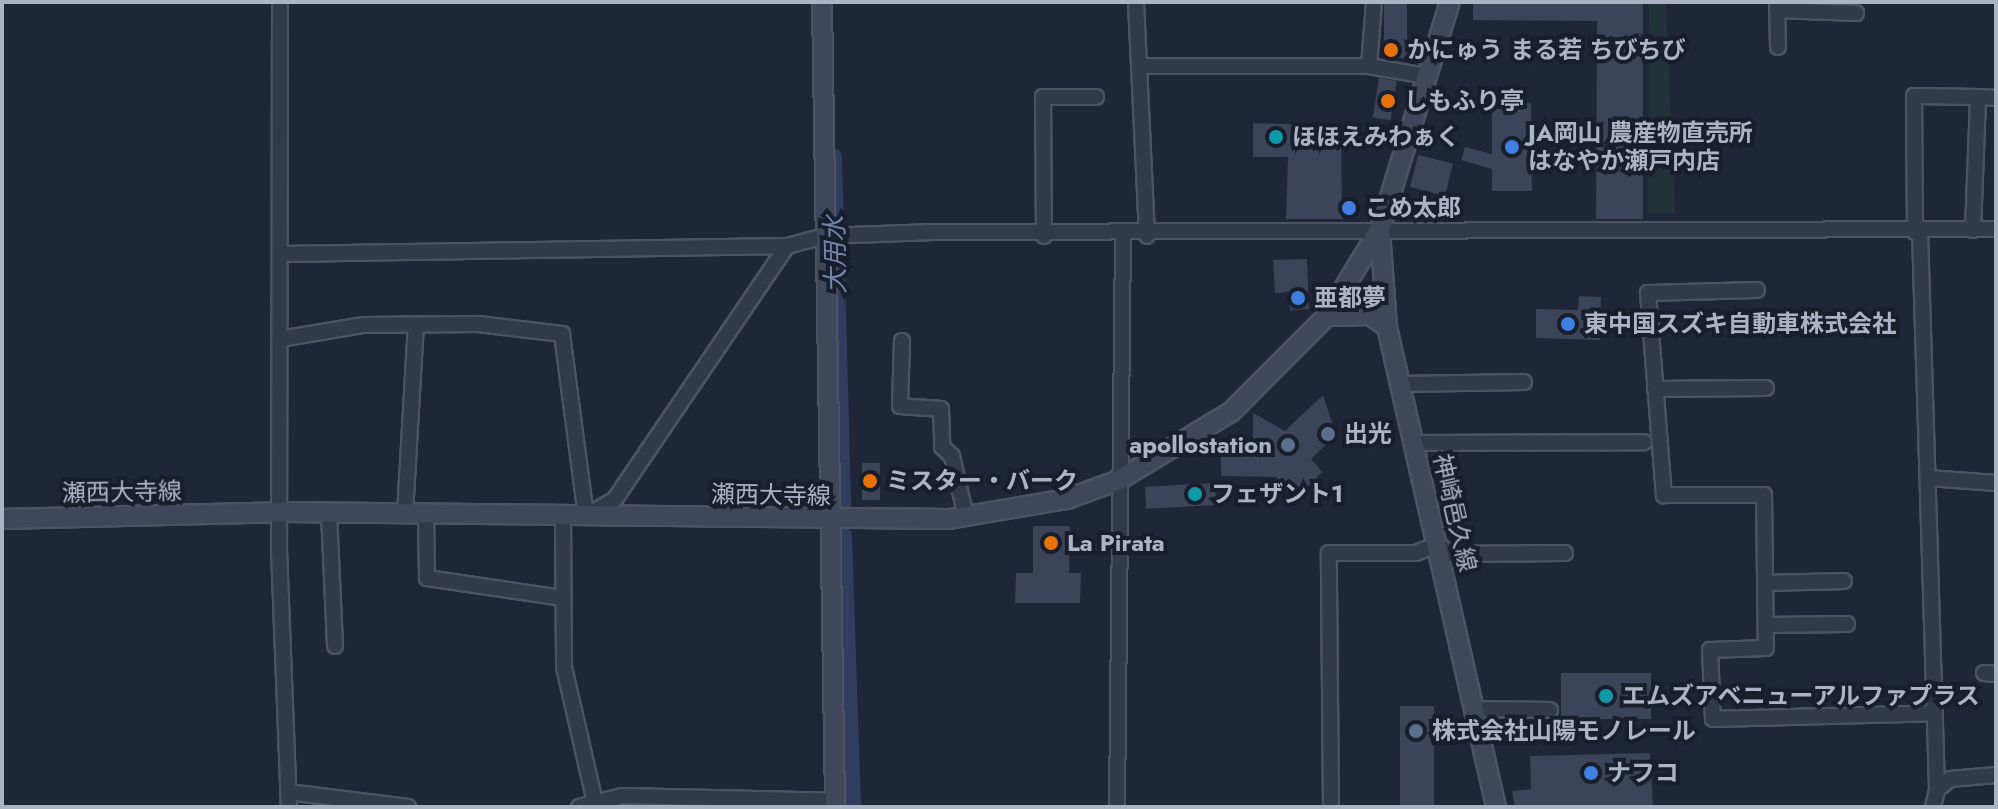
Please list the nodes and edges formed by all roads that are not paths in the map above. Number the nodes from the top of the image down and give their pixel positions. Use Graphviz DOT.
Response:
graph roads {
  1 [pos="280,2"];
  2 [pos="822,2"];
  3 [pos="1136,2"];
  4 [pos="1374,2"];
  5 [pos="1450,2"];
  6 [pos="1777,6"];
  7 [pos="1856,13"];
  8 [pos="1778,47"];
  9 [pos="1141,66"];
  10 [pos="1369,66"];
  11 [pos="1427,76"];
  12 [pos="1096,97"];
  13 [pos="1978,97"];
  14 [pos="1996,98"];
  15 [pos="1380,229"];
  16 [pos="1996,229"];
  17 [pos="1973,230"];
  18 [pos="1918,232"];
  19 [pos="824,236"];
  20 [pos="1044,236"];
  21 [pos="1123,236"];
  22 [pos="1147,236"];
  23 [pos="787,246"];
  24 [pos="282,254"];
  25 [pos="1350,277"];
  26 [pos="1382,278"];
  27 [pos="1757,290"];
  28 [pos="1327,316"];
  29 [pos="416,325"];
  30 [pos="1387,327"];
  31 [pos="280,339"];
  32 [pos="902,341"];
  33 [pos="1524,382"];
  34 [pos="1400,384"];
  35 [pos="1766,388"];
  36 [pos="1655,389"];
  37 [pos="1644,442"];
  38 [pos="1414,443"];
  39 [pos="1928,478"];
  40 [pos="1119,480"];
  41 [pos="1996,483"];
  42 [pos="280,512"];
  43 [pos="329,513"];
  44 [pos="405,514"];
  45 [pos="426,514"];
  46 [pos="563,515"];
  47 [pos="586,516"];
  48 [pos="966,517"];
  49 [pos="2,519"];
  50 [pos="829,520"];
  51 [pos="1438,544"];
  52 [pos="1565,553"];
  53 [pos="1844,581"];
  54 [pos="1765,583"];
  55 [pos="562,598"];
  56 [pos="1847,624"];
  57 [pos="1766,625"];
  58 [pos="335,646"];
  59 [pos="1475,709"];
  60 [pos="1550,710"];
  61 [pos="1935,713"];
  62 [pos="1996,775"];
  63 [pos="1937,790"];
  64 [pos="288,800"];
  65 [pos="595,803"];
  66 [pos="835,804"];
  67 [pos="408,807"];
  68 [pos="579,807"];
  69 [pos="1117,807"];
  70 [pos="1331,807"];
  71 [pos="1496,807"];
  72 [pos="1933,807"];
  1 -- 24 [label="street"];
  2 -- 19 [label="main road"];
  3 -- 9 [label="street"];
  4 -- 10 [label="street"];
  5 -- 11 [label="main road, 瀬西大寺線"];
  6 -- 7 [label="street"];
  6 -- 8 [label="street"];
  9 -- 10 [label="street"];
  9 -- 22 [label="street"];
  10 -- 11 [label="street"];
  11 -- 15 [label="main road, 瀬西大寺線"];
  12 -- 20 [label="street"];
  13 -- 14 [label="street"];
  13 -- 17 [label="street"];
  13 -- 18 [label="street"];
  15 -- 18 [label="street"];
  15 -- 22 [label="street"];
  15 -- 25 [label="main road, 瀬西大寺線"];
  15 -- 26 [label="main road, 神崎邑久線"];
  16 -- 17 [label="street"];
  17 -- 18 [label="street"];
  18 -- 39 [label="street"];
  19 -- 20 [label="street"];
  19 -- 23 [label="street"];
  19 -- 50 [label="main road"];
  20 -- 21 [label="street"];
  21 -- 22 [label="street"];
  21 -- 40 [label="street"];
  23 -- 24 [label="street"];
  23 -- 47 [label="street"];
  24 -- 31 [label="street"];
  25 -- 26 [label="main road"];
  25 -- 28 [label="main road, 瀬西大寺線"];
  26 -- 30 [label="main road, 神崎邑久線"];
  27 -- 36 [label="street"];
  28 -- 30 [label="main road"];
  28 -- 40 [label="main road, 瀬西大寺線"];
  29 -- 31 [label="street"];
  29 -- 44 [label="street"];
  29 -- 47 [label="street"];
  30 -- 34 [label="main road, 神崎邑久線"];
  31 -- 42 [label="street"];
  32 -- 48 [label="street"];
  33 -- 34 [label="street"];
  34 -- 38 [label="main road, 神崎邑久線"];
  35 -- 36 [label="street"];
  36 -- 54 [label="street"];
  37 -- 38 [label="street"];
  38 -- 51 [label="main road, 神崎邑久線"];
  39 -- 41 [label="street"];
  39 -- 61 [label="street"];
  40 -- 48 [label="main road, 瀬西大寺線"];
  40 -- 69 [label="street"];
  42 -- 43 [label="main road, 瀬西大寺線"];
  42 -- 49 [label="main road, 瀬西大寺線"];
  42 -- 64 [label="street"];
  43 -- 44 [label="main road, 瀬西大寺線"];
  43 -- 58 [label="street"];
  44 -- 45 [label="main road, 瀬西大寺線"];
  45 -- 46 [label="main road, 瀬西大寺線"];
  45 -- 55 [label="street"];
  46 -- 47 [label="main road, 瀬西大寺線"];
  46 -- 55 [label="street"];
  47 -- 50 [label="main road, 瀬西大寺線"];
  48 -- 50 [label="main road, 瀬西大寺線"];
  50 -- 66 [label="main road"];
  51 -- 52 [label="street"];
  51 -- 59 [label="main road, 神崎邑久線"];
  51 -- 70 [label="street"];
  53 -- 54 [label="street"];
  54 -- 57 [label="street"];
  55 -- 65 [label="street"];
  56 -- 57 [label="street"];
  57 -- 61 [label="street"];
  59 -- 60 [label="street"];
  59 -- 71 [label="main road, 神崎邑久線"];
  61 -- 63 [label="street"];
  62 -- 63 [label="street"];
  63 -- 72 [label="street"];
  64 -- 67 [label="street"];
  65 -- 66 [label="street"];
  65 -- 68 [label="street"];
}
